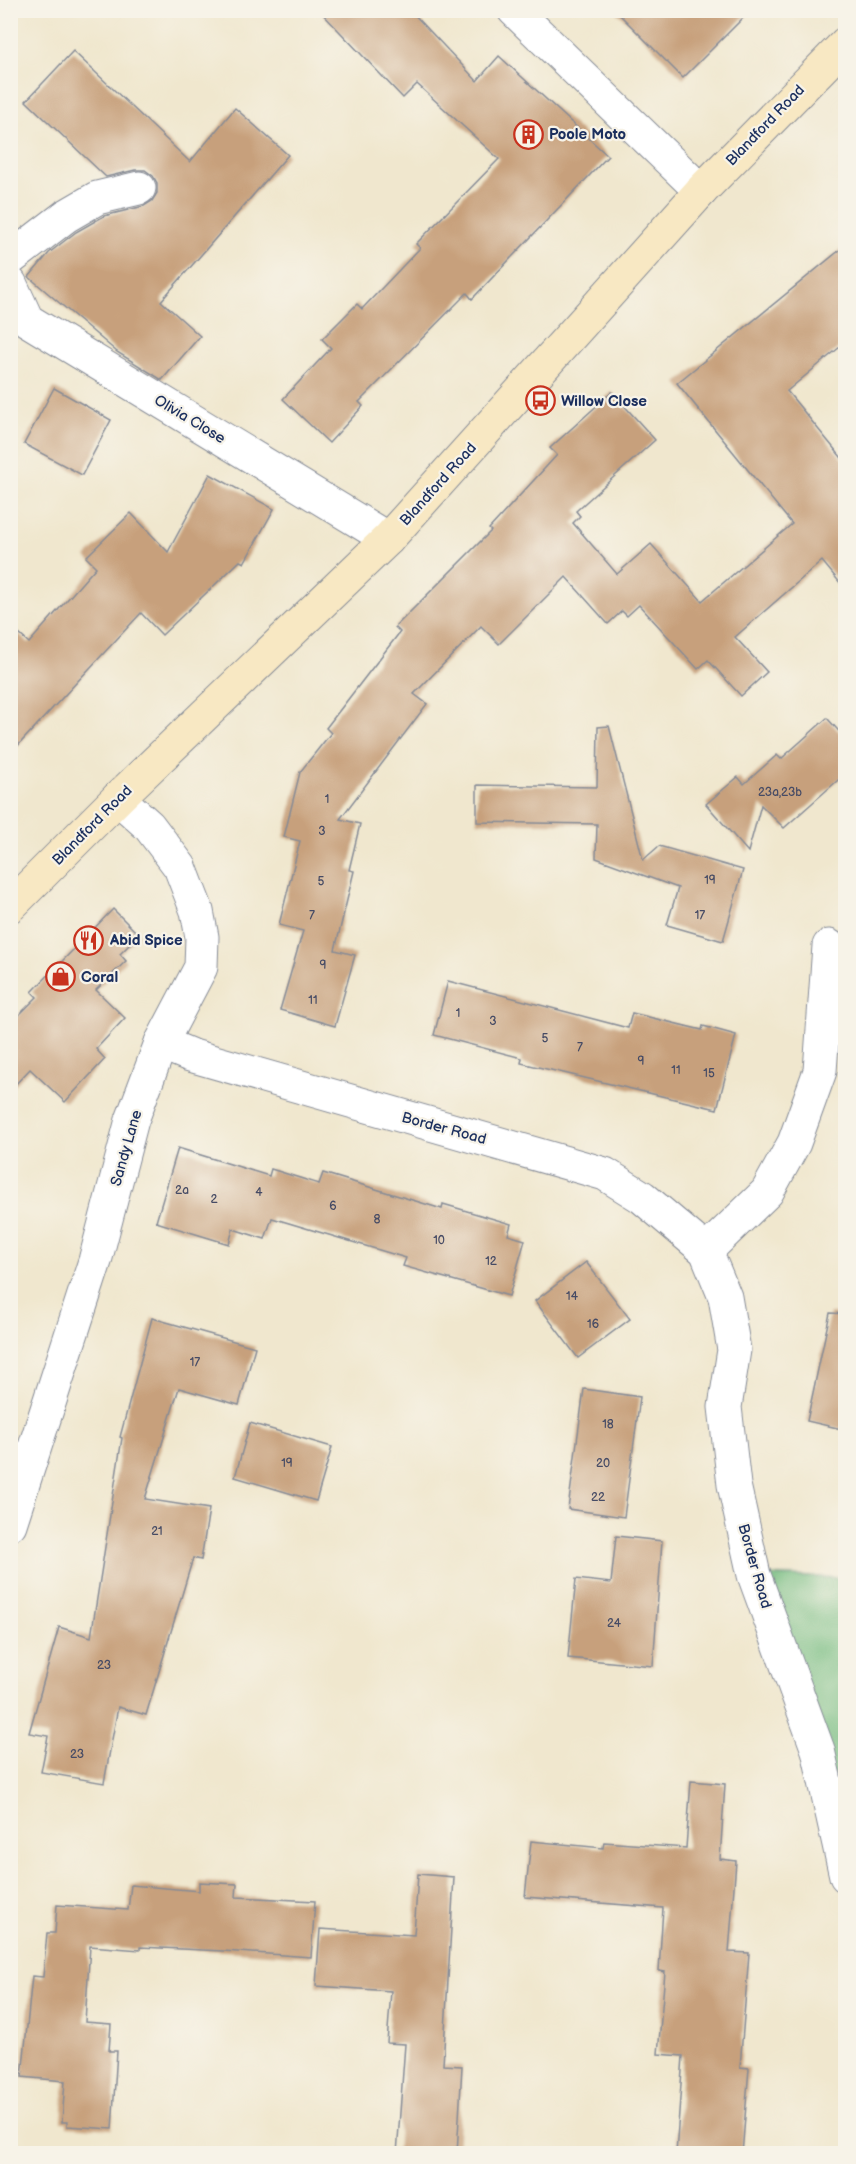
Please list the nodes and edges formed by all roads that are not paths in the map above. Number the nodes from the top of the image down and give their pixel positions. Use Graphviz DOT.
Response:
graph roads {
  1 [pos="514,10"];
  2 [pos="846,43"];
  3 [pos="140,188"];
  4 [pos="702,191"];
  5 [pos="10,259"];
  6 [pos="10,284"];
  7 [pos="388,539"];
  8 [pos="118,798"];
  9 [pos="10,906"];
  10 [pos="829,946"];
  11 [pos="161,1043"];
  12 [pos="706,1251"];
  13 [pos="10,1524"];
  14 [pos="846,1876"];
  1 -- 4 [label="street"];
  2 -- 4 [label="main road, Blandford Road"];
  3 -- 5 [label="street"];
  4 -- 7 [label="main road, Blandford Road"];
  6 -- 7 [label="street, Olivia Close"];
  7 -- 8 [label="main road, Blandford Road"];
  8 -- 9 [label="main road, Blandford Road"];
  8 -- 11 [label="street, Sandy Lane"];
  10 -- 12 [label="street"];
  11 -- 12 [label="street, Border Road"];
  11 -- 13 [label="street, Sandy Lane"];
  12 -- 14 [label="street, Border Road"];
}
